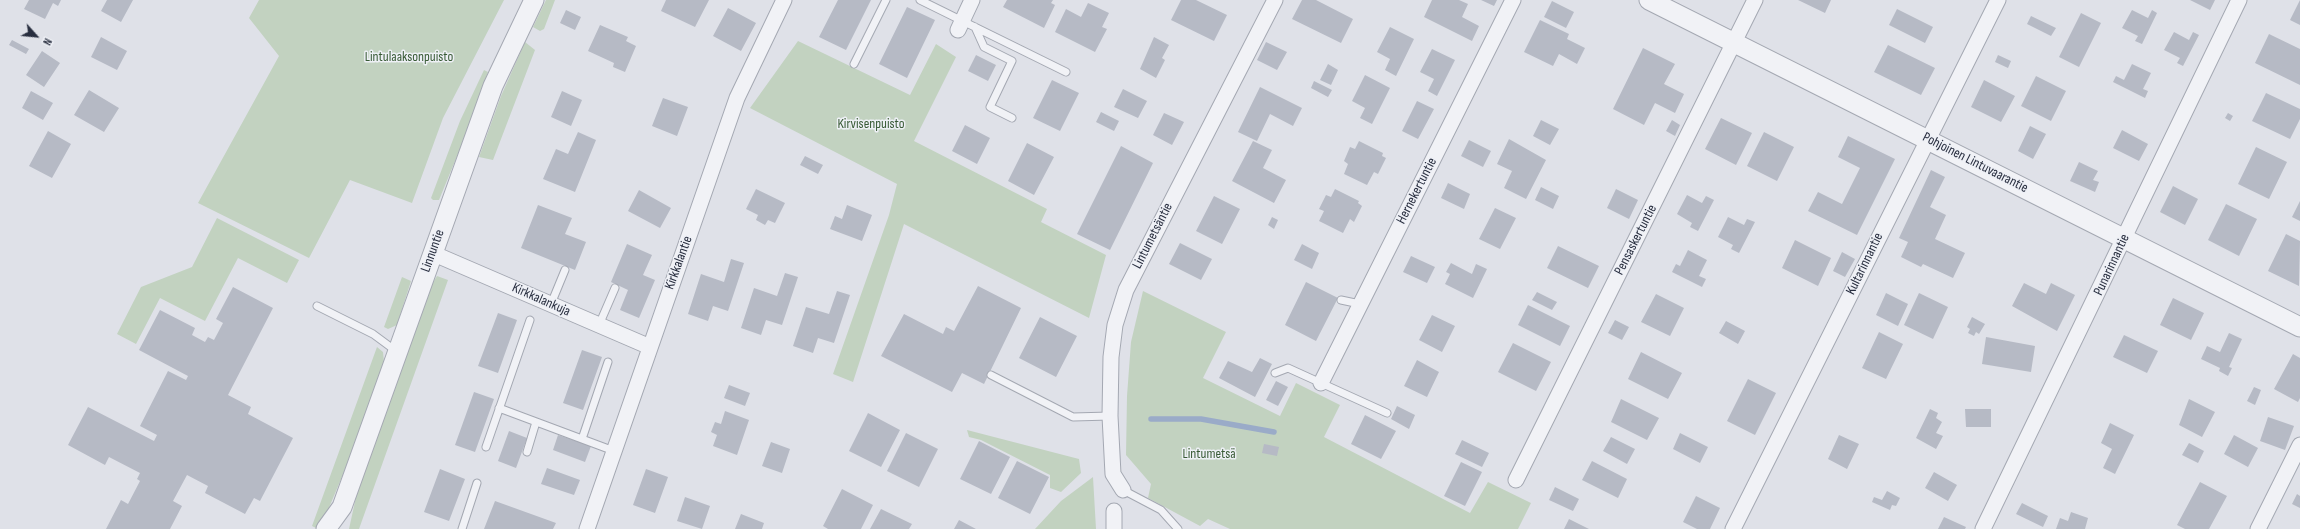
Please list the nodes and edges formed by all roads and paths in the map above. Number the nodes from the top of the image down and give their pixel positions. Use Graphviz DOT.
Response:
graph roads {
  1 [pos="534,0"];
  2 [pos="886,0"];
  3 [pos="920,0"];
  4 [pos="972,0"];
  5 [pos="1275,0"];
  6 [pos="1513,0"];
  7 [pos="1649,0"];
  8 [pos="1755,0"];
  9 [pos="1998,0"];
  10 [pos="2239,0"];
  11 [pos="784,1"];
  12 [pos="965,26"];
  13 [pos="1734,43"];
  14 [pos="854,64"];
  15 [pos="1066,72"];
  16 [pos="1012,118"];
  17 [pos="1927,139"];
  18 [pos="2124,238"];
  19 [pos="432,253"];
  20 [pos="565,270"];
  21 [pos="615,288"];
  22 [pos="1341,300"];
  23 [pos="551,304"];
  24 [pos="1360,304"];
  25 [pos="317,306"];
  26 [pos="530,320"];
  27 [pos="598,325"];
  28 [pos="2300,327"];
  29 [pos="650,347"];
  30 [pos="396,351"];
  31 [pos="608,362"];
  32 [pos="1275,373"];
  33 [pos="991,375"];
  34 [pos="1322,383"];
  35 [pos="499,408"];
  36 [pos="1386,413"];
  37 [pos="1110,416"];
  38 [pos="536,422"];
  39 [pos="582,439"];
  40 [pos="2300,445"];
  41 [pos="486,447"];
  42 [pos="614,451"];
  43 [pos="527,452"];
  44 [pos="1516,480"];
  45 [pos="478,483"];
  46 [pos="1123,490"];
  47 [pos="342,507"];
  48 [pos="1114,511"];
  49 [pos="326,529"];
  50 [pos="341,529"];
  51 [pos="462,529"];
  52 [pos="587,529"];
  53 [pos="1114,529"];
  54 [pos="1178,529"];
  55 [pos="1733,529"];
  56 [pos="1983,529"];
  57 [pos="2258,529"];
  1 -- 19 [label="street, Linnuntie"];
  2 -- 14 [label="lane"];
  3 -- 12 [label="lane"];
  4 -- 12 [label="street"];
  5 -- 37 [label="street, Lintumetsäntie"];
  6 -- 24 [label="street, Hernekertuntie"];
  7 -- 13 [label="street, Pohjoinen Lintuvaarantie"];
  8 -- 13 [label="street, Pensaskertuntie"];
  9 -- 17 [label="street, Kultarinnantie"];
  10 -- 18 [label="street, Punarinnantie"];
  11 -- 29 [label="street, Kirkkalantie"];
  12 -- 15 [label="lane"];
  12 -- 16 [label="lane"];
  13 -- 17 [label="street, Pohjoinen Lintuvaarantie"];
  13 -- 44 [label="street, Pensaskertuntie"];
  17 -- 18 [label="street, Pohjoinen Lintuvaarantie"];
  17 -- 55 [label="street, Kultarinnantie"];
  18 -- 28 [label="street, Pohjoinen Lintuvaarantie"];
  18 -- 56 [label="street, Punarinnantie"];
  19 -- 23 [label="street, Kirkkalankuja"];
  19 -- 30 [label="street, Linnuntie"];
  20 -- 23 [label="lane"];
  21 -- 27 [label="lane"];
  22 -- 24 [label="lane"];
  23 -- 27 [label="street, Kirkkalankuja"];
  24 -- 34 [label="street, Hernekertuntie"];
  25 -- 30 [label="lane"];
  26 -- 35 [label="lane"];
  27 -- 29 [label="street, Kirkkalankuja"];
  29 -- 42 [label="street, Kirkkalantie"];
  30 -- 47 [label="street, Linnuntie"];
  31 -- 39 [label="lane"];
  32 -- 34 [label="lane"];
  33 -- 37 [label="lane"];
  34 -- 36 [label="lane"];
  35 -- 38 [label="lane"];
  35 -- 41 [label="lane"];
  37 -- 46 [label="street, Lintumetsäntie"];
  38 -- 39 [label="lane"];
  38 -- 43 [label="lane"];
  39 -- 42 [label="lane"];
  40 -- 57 [label="street"];
  42 -- 52 [label="street, Kirkkalantie"];
  45 -- 51 [label="lane"];
  46 -- 54 [label="lane"];
  47 -- 49 [label="street, Linnuntie"];
  47 -- 50 [label="street, Linnuntie"];
  48 -- 53 [label="street"];
}
